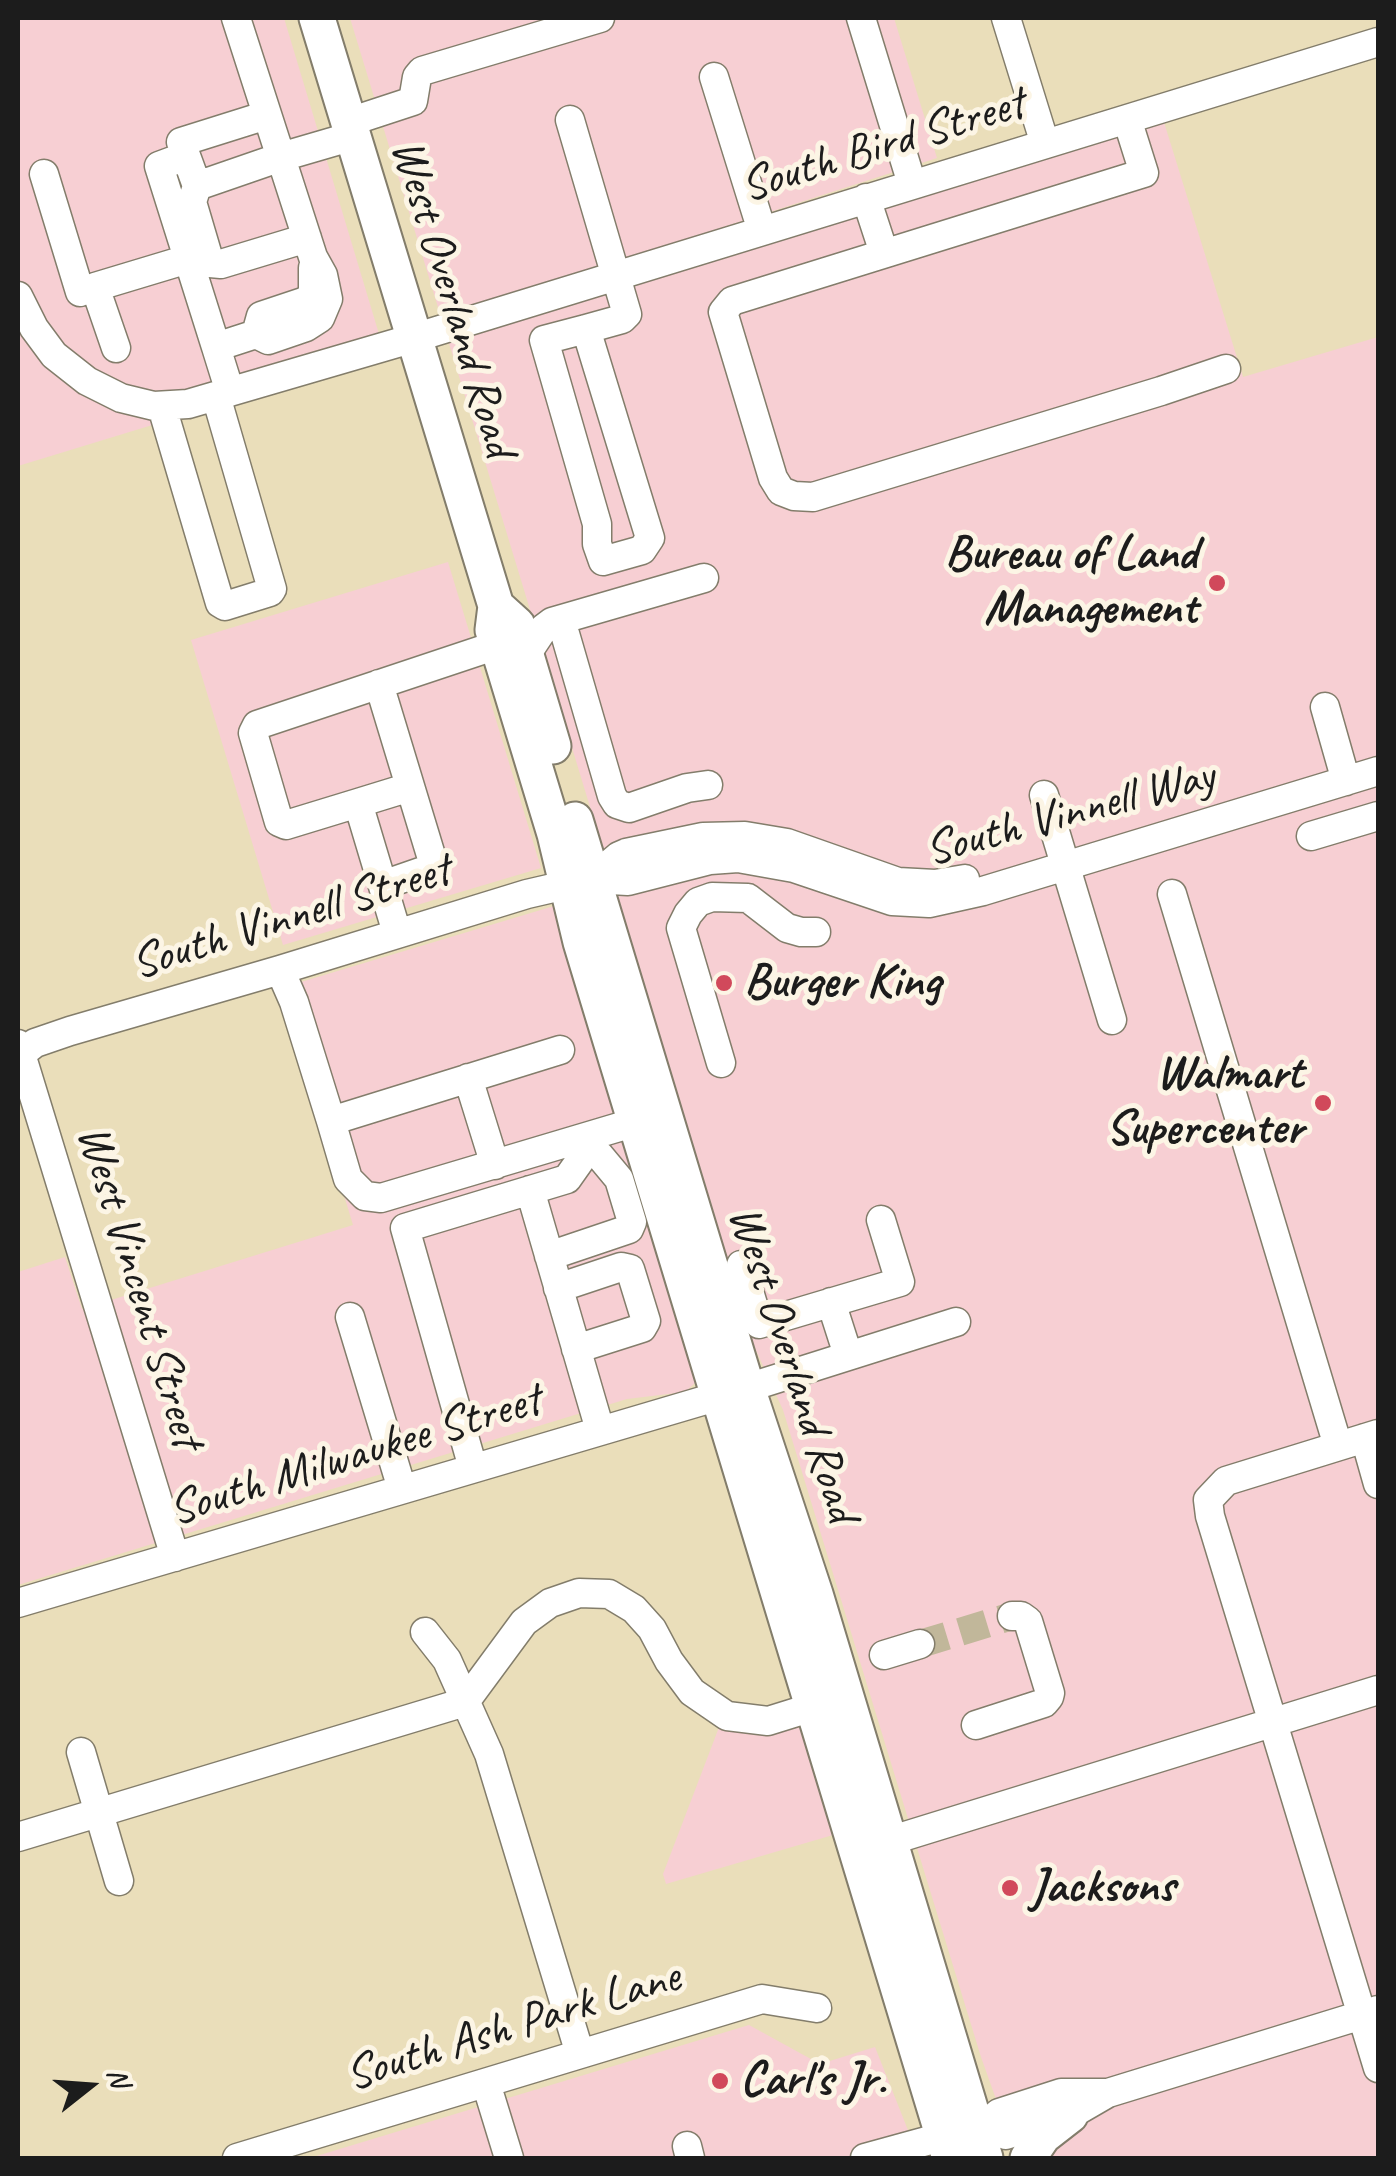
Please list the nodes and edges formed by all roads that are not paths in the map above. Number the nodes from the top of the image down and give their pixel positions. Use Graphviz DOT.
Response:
graph roads {
  1 [pos="236,18"];
  2 [pos="317,18"];
  3 [pos="600,18"];
  4 [pos="860,18"];
  5 [pos="1006,18"];
  6 [pos="1375,18"];
  7 [pos="1378,30"];
  8 [pos="1378,42"];
  9 [pos="714,77"];
  10 [pos="267,115"];
  11 [pos="1127,118"];
  12 [pos="570,120"];
  13 [pos="351,129"];
  14 [pos="1045,144"];
  15 [pos="186,156"];
  16 [pos="281,157"];
  17 [pos="44,174"];
  18 [pos="912,184"];
  19 [pos="197,186"];
  20 [pos="866,198"];
  21 [pos="762,230"];
  22 [pos="310,247"];
  23 [pos="884,254"];
  24 [pos="188,258"];
  25 [pos="616,276"];
  26 [pos="96,288"];
  27 [pos="18,296"];
  28 [pos="586,328"];
  29 [pos="414,338"];
  30 [pos="216,347"];
  31 [pos="116,348"];
  32 [pos="1226,368"];
  33 [pos="223,394"];
  34 [pos="162,407"];
  35 [pos="704,578"];
  36 [pos="561,620"];
  37 [pos="512,650"];
  38 [pos="379,684"];
  39 [pos="1325,708"];
  40 [pos="1378,755"];
  41 [pos="1378,771"];
  42 [pos="1344,774"];
  43 [pos="708,786"];
  44 [pos="410,787"];
  45 [pos="1044,794"];
  46 [pos="358,803"];
  47 [pos="1378,816"];
  48 [pos="1311,836"];
  49 [pos="1064,858"];
  50 [pos="580,882"];
  51 [pos="383,885"];
  52 [pos="1172,894"];
  53 [pos="816,932"];
  54 [pos="398,933"];
  55 [pos="280,970"];
  56 [pos="1112,1020"];
  57 [pos="560,1050"];
  58 [pos="721,1063"];
  59 [pos="21,1064"];
  60 [pos="468,1078"];
  61 [pos="331,1120"];
  62 [pos="636,1122"];
  63 [pos="583,1145"];
  64 [pos="495,1165"];
  65 [pos="530,1190"];
  66 [pos="881,1220"];
  67 [pos="549,1256"];
  68 [pos="741,1265"];
  69 [pos="558,1288"];
  70 [pos="831,1302"];
  71 [pos="350,1317"];
  72 [pos="956,1322"];
  73 [pos="576,1349"];
  74 [pos="848,1355"];
  75 [pos="733,1392"];
  76 [pos="600,1430"];
  77 [pos="1372,1436"];
  78 [pos="1338,1446"];
  79 [pos="473,1468"];
  80 [pos="1378,1484"];
  81 [pos="402,1490"];
  82 [pos="755,1519"];
  83 [pos="175,1557"];
  84 [pos="18,1602"];
  85 [pos="1012,1616"];
  86 [pos="424,1632"];
  87 [pos="920,1644"];
  88 [pos="830,1646"];
  89 [pos="884,1655"];
  90 [pos="1378,1690"];
  91 [pos="465,1702"];
  92 [pos="813,1707"];
  93 [pos="1273,1722"];
  94 [pos="976,1725"];
  95 [pos="81,1752"];
  96 [pos="98,1813"];
  97 [pos="18,1837"];
  98 [pos="889,1841"];
  99 [pos="120,1881"];
  100 [pos="818,2008"];
  101 [pos="1370,2012"];
  102 [pos="580,2054"];
  103 [pos="1378,2068"];
  104 [pos="486,2083"];
  105 [pos="1108,2094"];
  106 [pos="1070,2116"];
  107 [pos="966,2142"];
  108 [pos="237,2158"];
  109 [pos="509,2158"];
  110 [pos="865,2158"];
  111 [pos="1028,2158"];
  1 -- 10 [label="street"];
  2 -- 13 [label="main road, West Overland Road"];
  3 -- 13 [label="street"];
  4 -- 18 [label="street"];
  5 -- 14 [label="street"];
  6 -- 7 [label="street"];
  8 -- 11 [label="street, South Bird Street"];
  9 -- 21 [label="street"];
  10 -- 15 [label="street"];
  10 -- 16 [label="street"];
  11 -- 14 [label="street, South Bird Street"];
  11 -- 23 [label="street"];
  12 -- 25 [label="street"];
  13 -- 16 [label="street"];
  13 -- 29 [label="main road, West Overland Road"];
  14 -- 18 [label="street, South Bird Street"];
  15 -- 19 [label="street"];
  15 -- 24 [label="street"];
  16 -- 19 [label="street"];
  16 -- 22 [label="street"];
  17 -- 26 [label="street"];
  18 -- 20 [label="street, South Bird Street"];
  19 -- 22 [label="street"];
  20 -- 21 [label="street, South Bird Street"];
  20 -- 23 [label="street"];
  21 -- 25 [label="street, South Bird Street"];
  22 -- 30 [label="street"];
  23 -- 32 [label="street"];
  24 -- 26 [label="street"];
  24 -- 30 [label="street"];
  25 -- 28 [label="street"];
  25 -- 29 [label="street, South Bird Street"];
  26 -- 31 [label="street"];
  27 -- 34 [label="street"];
  28 -- 28 [label="street"];
  29 -- 33 [label="street, South Bird Street"];
  29 -- 37 [label="main road, West Overland Road"];
  30 -- 33 [label="street"];
  33 -- 34 [label="street, South Bird Street"];
  33 -- 34 [label="street"];
  35 -- 36 [label="street"];
  36 -- 37 [label="street"];
  36 -- 43 [label="street"];
  37 -- 38 [label="street"];
  37 -- 50 [label="main road, West Overland Road"];
  38 -- 44 [label="street"];
  38 -- 46 [label="street"];
  39 -- 42 [label="street"];
  40 -- 42 [label="street, South Vinnell Way"];
  41 -- 42 [label="street, South Vinnell Way"];
  42 -- 49 [label="street, South Vinnell Way"];
  44 -- 46 [label="street"];
  44 -- 51 [label="street"];
  45 -- 49 [label="street"];
  46 -- 51 [label="street"];
  47 -- 48 [label="street"];
  49 -- 50 [label="street, South Vinnell Way"];
  49 -- 56 [label="street"];
  50 -- 54 [label="street, South Vinnell Street"];
  50 -- 62 [label="main road, West Overland Road"];
  50 -- 75 [label="main road, West Overland Road"];
  51 -- 54 [label="street"];
  52 -- 78 [label="street"];
  53 -- 58 [label="street"];
  54 -- 55 [label="street, South Vinnell Street"];
  55 -- 59 [label="street, South Vinnell Street"];
  55 -- 61 [label="street"];
  57 -- 60 [label="street"];
  59 -- 83 [label="street, West Vincent Street"];
  60 -- 61 [label="street"];
  60 -- 64 [label="street"];
  61 -- 64 [label="street"];
  62 -- 63 [label="street"];
  62 -- 75 [label="main road, West Overland Road"];
  63 -- 64 [label="street"];
  63 -- 65 [label="street"];
  63 -- 67 [label="street"];
  65 -- 67 [label="street"];
  65 -- 79 [label="street"];
  66 -- 70 [label="street"];
  67 -- 69 [label="street"];
  68 -- 70 [label="street"];
  69 -- 73 [label="street"];
  69 -- 73 [label="street"];
  70 -- 74 [label="street"];
  71 -- 81 [label="street"];
  72 -- 74 [label="street, South Milwaukee Street"];
  73 -- 76 [label="street"];
  74 -- 75 [label="street, South Milwaukee Street"];
  75 -- 76 [label="street, South Milwaukee Street"];
  75 -- 82 [label="main road, West Overland Road"];
  75 -- 88 [label="main road, West Overland Road"];
  76 -- 79 [label="street, South Milwaukee Street"];
  77 -- 78 [label="street"];
  77 -- 80 [label="street"];
  78 -- 93 [label="street"];
  79 -- 81 [label="street, South Milwaukee Street"];
  81 -- 83 [label="street, South Milwaukee Street"];
  82 -- 88 [label="main road"];
  82 -- 92 [label="main road, West Overland Road"];
  83 -- 84 [label="street, South Milwaukee Street"];
  85 -- 94 [label="street"];
  86 -- 91 [label="street"];
  87 -- 89 [label="street"];
  88 -- 98 [label="main road, West Overland Road"];
  90 -- 93 [label="street"];
  91 -- 92 [label="street"];
  91 -- 96 [label="street"];
  91 -- 102 [label="street"];
  92 -- 98 [label="main road"];
  92 -- 107 [label="main road, West Overland Road"];
  93 -- 98 [label="street"];
  93 -- 101 [label="street"];
  95 -- 96 [label="street"];
  96 -- 97 [label="street"];
  96 -- 99 [label="street"];
  98 -- 107 [label="main road, West Overland Road"];
  100 -- 102 [label="street, South Ash Park Lane"];
  101 -- 103 [label="street"];
  101 -- 105 [label="street"];
  102 -- 104 [label="street, South Ash Park Lane"];
  104 -- 108 [label="street, South Ash Park Lane"];
  104 -- 109 [label="street"];
  105 -- 106 [label="street"];
  105 -- 107 [label="street"];
  106 -- 107 [label="street"];
  106 -- 111 [label="main road"];
  107 -- 110 [label="street"];
}
